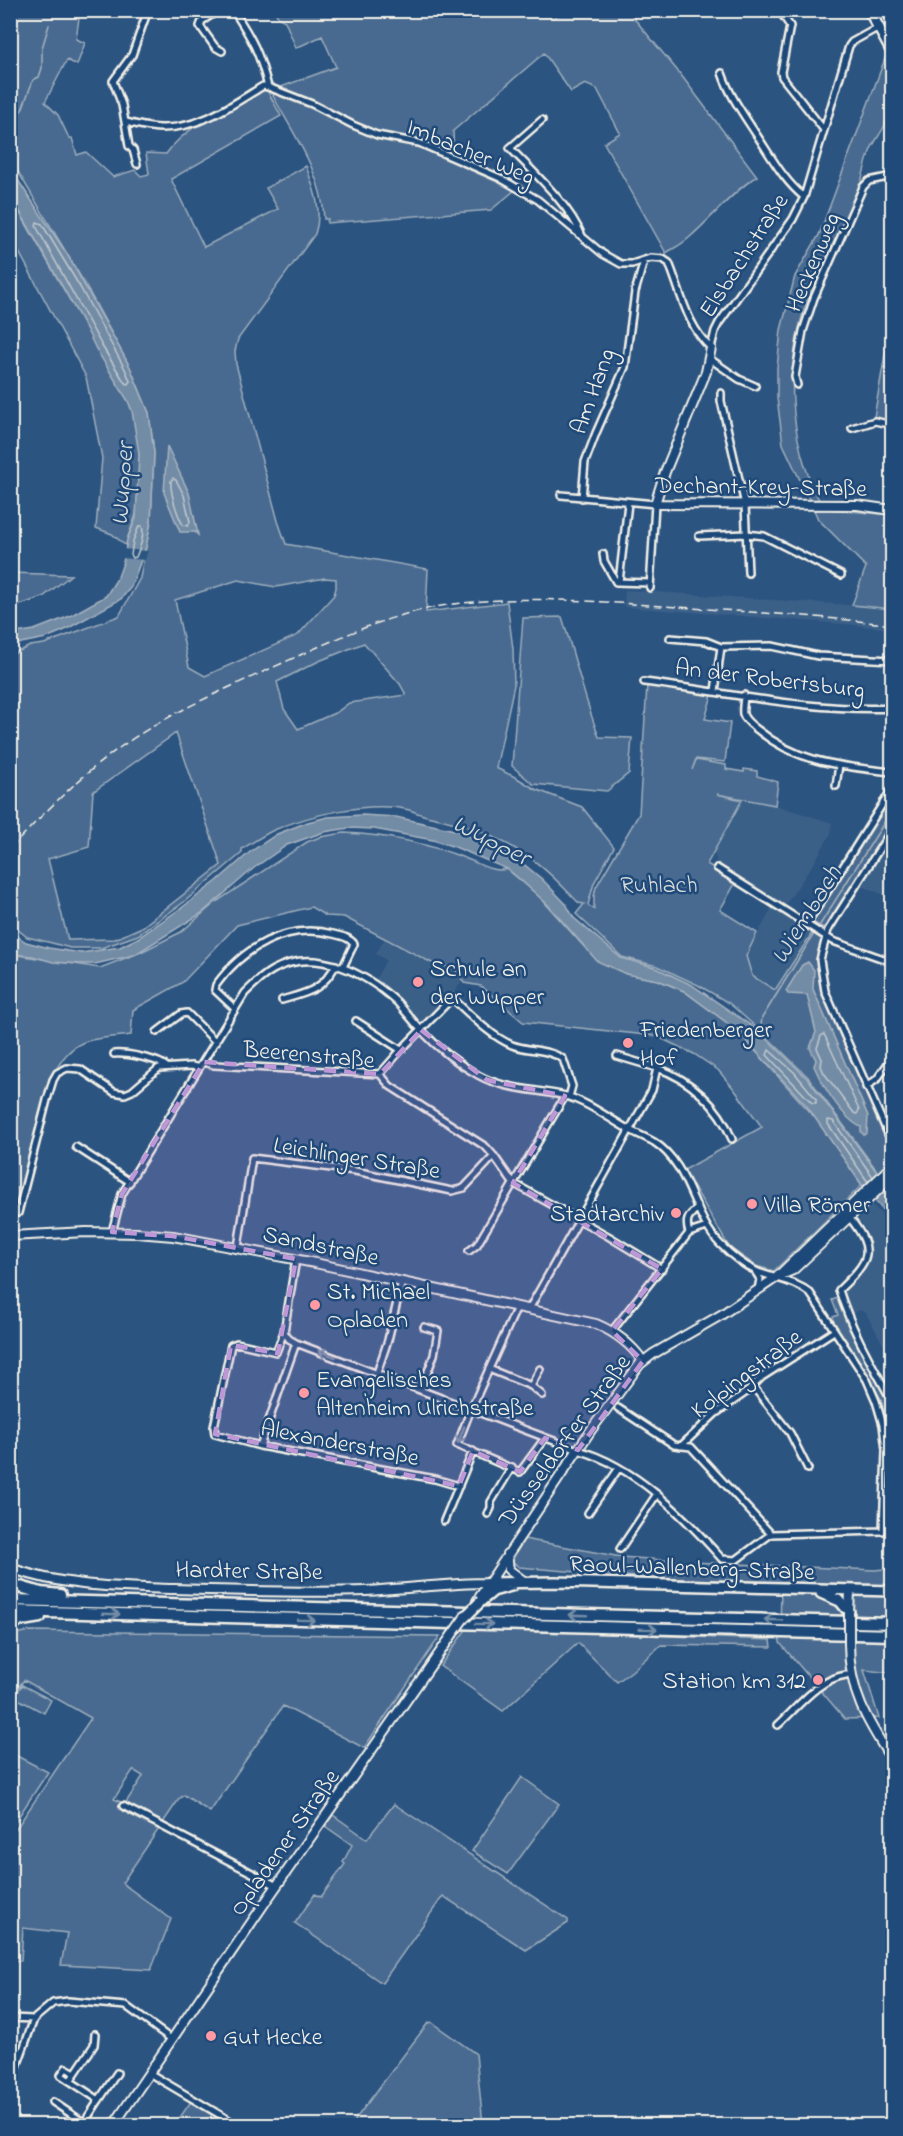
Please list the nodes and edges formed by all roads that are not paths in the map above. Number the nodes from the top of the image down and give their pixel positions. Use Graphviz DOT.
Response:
graph roads {
  1 [pos="148,10"];
  2 [pos="219,10"];
  3 [pos="233,10"];
  4 [pos="779,10"];
  5 [pos="869,10"];
  6 [pos="879,27"];
  7 [pos="222,51"];
  8 [pos="892,52"];
  9 [pos="722,73"];
  10 [pos="268,87"];
  11 [pos="542,120"];
  12 [pos="125,122"];
  13 [pos="824,130"];
  14 [pos="137,164"];
  15 [pos="892,176"];
  16 [pos="804,197"];
  17 [pos="582,237"];
  18 [pos="644,261"];
  19 [pos="711,348"];
  20 [pos="710,359"];
  21 [pos="797,385"];
  22 [pos="755,386"];
  23 [pos="721,393"];
  24 [pos="892,425"];
  25 [pos="852,428"];
  26 [pos="561,495"];
  27 [pos="582,498"];
  28 [pos="628,503"];
  29 [pos="655,504"];
  30 [pos="745,505"];
  31 [pos="892,510"];
  32 [pos="746,534"];
  33 [pos="699,536"];
  34 [pos="603,554"];
  35 [pos="748,573"];
  36 [pos="841,575"];
  37 [pos="619,582"];
  38 [pos="670,638"];
  39 [pos="721,647"];
  40 [pos="892,660"];
  41 [pos="644,682"];
  42 [pos="715,691"];
  43 [pos="744,695"];
  44 [pos="892,708"];
  45 [pos="839,765"];
  46 [pos="892,772"];
  47 [pos="836,786"];
  48 [pos="892,789"];
  49 [pos="892,829"];
  50 [pos="717,868"];
  51 [pos="810,926"];
  52 [pos="826,937"];
  53 [pos="892,962"];
  54 [pos="340,966"];
  55 [pos="282,1000"];
  56 [pos="234,1008"];
  57 [pos="356,1021"];
  58 [pos="421,1030"];
  59 [pos="158,1032"];
  60 [pos="216,1042"];
  61 [pos="401,1050"];
  62 [pos="114,1054"];
  63 [pos="617,1056"];
  64 [pos="892,1058"];
  65 [pos="204,1062"];
  66 [pos="167,1067"];
  67 [pos="199,1068"];
  68 [pos="657,1068"];
  69 [pos="380,1074"];
  70 [pos="866,1087"];
  71 [pos="567,1097"];
  72 [pos="629,1130"];
  73 [pos="732,1139"];
  74 [pos="892,1143"];
  75 [pos="76,1147"];
  76 [pos="494,1156"];
  77 [pos="892,1166"];
  78 [pos="889,1176"];
  79 [pos="130,1182"];
  80 [pos="513,1183"];
  81 [pos="698,1208"];
  82 [pos="18,1213"];
  83 [pos="846,1214"];
  84 [pos="579,1220"];
  85 [pos="706,1227"];
  86 [pos="112,1232"];
  87 [pos="689,1233"];
  88 [pos="10,1236"];
  89 [pos="238,1247"];
  90 [pos="469,1251"];
  91 [pos="296,1259"];
  92 [pos="662,1269"];
  93 [pos="755,1271"];
  94 [pos="777,1277"];
  95 [pos="402,1281"];
  96 [pos="758,1290"];
  97 [pos="518,1307"];
  98 [pos="529,1309"];
  99 [pos="424,1327"];
  100 [pos="612,1331"];
  101 [pos="834,1331"];
  102 [pos="284,1332"];
  103 [pos="296,1342"];
  104 [pos="643,1361"];
  105 [pos="489,1369"];
  106 [pos="540,1369"];
  107 [pos="377,1373"];
  108 [pos="752,1385"];
  109 [pos="531,1386"];
  110 [pos="421,1390"];
  111 [pos="542,1395"];
  112 [pos="892,1401"];
  113 [pos="618,1408"];
  114 [pos="471,1409"];
  115 [pos="545,1438"];
  116 [pos="260,1446"];
  117 [pos="681,1446"];
  118 [pos="578,1450"];
  119 [pos="473,1451"];
  120 [pos="512,1467"];
  121 [pos="619,1468"];
  122 [pos="808,1469"];
  123 [pos="459,1486"];
  124 [pos="657,1494"];
  125 [pos="588,1513"];
  126 [pos="488,1514"];
  127 [pos="444,1521"];
  128 [pos="771,1534"];
  129 [pos="620,1549"];
  130 [pos="507,1553"];
  131 [pos="10,1568"];
  132 [pos="525,1582"];
  133 [pos="489,1583"];
  134 [pos="10,1584"];
  135 [pos="816,1590"];
  136 [pos="850,1592"];
  137 [pos="892,1592"];
  138 [pos="10,1600"];
  139 [pos="479,1601"];
  140 [pos="92,1602"];
  141 [pos="10,1611"];
  142 [pos="849,1612"];
  143 [pos="74,1613"];
  144 [pos="465,1617"];
  145 [pos="10,1622"];
  146 [pos="892,1623"];
  147 [pos="892,1635"];
  148 [pos="846,1675"];
  149 [pos="778,1725"];
  150 [pos="892,1760"];
  151 [pos="123,1806"];
  152 [pos="277,1886"];
  153 [pos="10,2018"];
  154 [pos="34,2019"];
  155 [pos="95,2034"];
  156 [pos="171,2039"];
  157 [pos="75,2073"];
  158 [pos="117,2073"];
  159 [pos="148,2073"];
  160 [pos="70,2081"];
  161 [pos="10,2086"];
  162 [pos="99,2100"];
  163 [pos="53,2103"];
  164 [pos="85,2125"];
  165 [pos="113,2126"];
  166 [pos="239,2126"];
  1 -- 12 [label="street"];
  2 -- 7 [label="street"];
  3 -- 10 [label="street"];
  4 -- 13 [label="street"];
  5 -- 6 [label="main road"];
  6 -- 8 [label="main road"];
  6 -- 13 [label="street, Elsbachstraße"];
  9 -- 16 [label="street"];
  10 -- 12 [label="street"];
  10 -- 17 [label="street, Imbacher Weg"];
  11 -- 17 [label="street"];
  12 -- 14 [label="street"];
  13 -- 16 [label="street, Elsbachstraße"];
  15 -- 21 [label="street, Heckenweg"];
  16 -- 19 [label="street, Elsbachstraße"];
  17 -- 18 [label="street, Imbacher Weg"];
  18 -- 19 [label="street, Imbacher Weg"];
  18 -- 27 [label="street, Am Hang"];
  19 -- 20 [label="main road, Elsbachstraße"];
  20 -- 22 [label="street"];
  20 -- 29 [label="main road, Elsbachstraße"];
  23 -- 30 [label="street"];
  24 -- 25 [label="street"];
  26 -- 27 [label="street, Dechant-Krey-Straße"];
  27 -- 28 [label="street, Dechant-Krey-Straße"];
  28 -- 29 [label="street, Dechant-Krey-Straße"];
  28 -- 37 [label="street, Dechant-Krey-Straße"];
  29 -- 30 [label="main road, Dechant-Krey-Straße"];
  29 -- 37 [label="street, Elsbachstraße"];
  30 -- 31 [label="main road, Dechant-Krey-Straße"];
  30 -- 32 [label="street"];
  32 -- 33 [label="street"];
  32 -- 35 [label="street"];
  32 -- 36 [label="street"];
  34 -- 37 [label="street"];
  38 -- 39 [label="street"];
  39 -- 40 [label="street"];
  39 -- 42 [label="street"];
  41 -- 42 [label="street, An der Robertsburg"];
  42 -- 43 [label="street, An der Robertsburg"];
  43 -- 44 [label="street, An der Robertsburg"];
  43 -- 45 [label="street"];
  45 -- 46 [label="street"];
  45 -- 47 [label="street"];
  48 -- 51 [label="street"];
  49 -- 52 [label="street"];
  50 -- 51 [label="street"];
  51 -- 52 [label="street"];
  52 -- 53 [label="street"];
  52 -- 70 [label="street"];
  54 -- 55 [label="street"];
  54 -- 56 [label="street"];
  54 -- 56 [label="street"];
  54 -- 58 [label="street"];
  56 -- 60 [label="street"];
  57 -- 61 [label="street"];
  58 -- 61 [label="street"];
  58 -- 71 [label="street"];
  58 -- 71 [label="street"];
  59 -- 60 [label="street"];
  60 -- 65 [label="street"];
  61 -- 69 [label="street"];
  62 -- 66 [label="street"];
  63 -- 68 [label="street"];
  64 -- 70 [label="street"];
  65 -- 67 [label="street"];
  65 -- 69 [label="street, Beerenstraße"];
  66 -- 67 [label="street"];
  66 -- 82 [label="street"];
  67 -- 79 [label="street"];
  68 -- 72 [label="street"];
  68 -- 73 [label="street"];
  69 -- 76 [label="street, Beerenstraße"];
  70 -- 74 [label="street"];
  71 -- 72 [label="street"];
  71 -- 80 [label="street"];
  72 -- 81 [label="street"];
  72 -- 84 [label="street"];
  75 -- 79 [label="street"];
  76 -- 80 [label="street"];
  76 -- 89 [label="street, Leichlinger Straße"];
  77 -- 78 [label="main road, Düsseldorfer Straße"];
  78 -- 83 [label="main road, Düsseldorfer Straße"];
  79 -- 86 [label="street"];
  80 -- 84 [label="street"];
  80 -- 90 [label="street"];
  81 -- 85 [label="street"];
  81 -- 87 [label="street"];
  83 -- 94 [label="main road, Düsseldorfer Straße"];
  83 -- 112 [label="street"];
  84 -- 92 [label="street"];
  84 -- 98 [label="street"];
  85 -- 87 [label="street"];
  85 -- 93 [label="street"];
  86 -- 88 [label="main road, Sandstraße"];
  86 -- 89 [label="main road, Sandstraße"];
  87 -- 92 [label="street"];
  89 -- 91 [label="main road, Sandstraße"];
  91 -- 95 [label="main road, Sandstraße"];
  91 -- 102 [label="street"];
  92 -- 100 [label="street"];
  93 -- 94 [label="street"];
  93 -- 96 [label="street"];
  94 -- 96 [label="main road, Düsseldorfer Straße"];
  94 -- 101 [label="street"];
  95 -- 97 [label="main road, Sandstraße"];
  95 -- 107 [label="street"];
  96 -- 104 [label="main road, Düsseldorfer Straße"];
  97 -- 98 [label="main road, Sandstraße"];
  97 -- 105 [label="street"];
  98 -- 100 [label="main road, Sandstraße"];
  99 -- 110 [label="street"];
  100 -- 104 [label="main road, Sandstraße"];
  101 -- 108 [label="street, Kolpingstraße"];
  101 -- 128 [label="street"];
  102 -- 103 [label="street"];
  102 -- 116 [label="street, Alexanderstraße"];
  107 -- 103 [label="street, one-way"];
  103 -- 116 [label="street"];
  104 -- 118 [label="main road, Düsseldorfer Straße"];
  105 -- 109 [label="street"];
  105 -- 114 [label="street"];
  106 -- 109 [label="street"];
  107 -- 110 [label="street"];
  108 -- 117 [label="street, Kolpingstraße"];
  108 -- 122 [label="street"];
  109 -- 111 [label="street"];
  110 -- 114 [label="street"];
  113 -- 117 [label="street"];
  114 -- 115 [label="street"];
  114 -- 119 [label="street, one-way"];
  115 -- 118 [label="street"];
  115 -- 120 [label="street"];
  116 -- 123 [label="street, Alexanderstraße"];
  117 -- 128 [label="street"];
  118 -- 121 [label="street"];
  118 -- 130 [label="main road, Düsseldorfer Straße"];
  119 -- 120 [label="street"];
  119 -- 123 [label="street"];
  120 -- 126 [label="street"];
  121 -- 124 [label="street"];
  121 -- 125 [label="street"];
  123 -- 127 [label="street"];
  124 -- 128 [label="street"];
  124 -- 129 [label="street"];
  130 -- 132 [label="main road"];
  130 -- 133 [label="main road, Düsseldorfer Straße"];
  131 -- 133 [label="main road, Hardter Straße"];
  132 -- 133 [label="main road, Raoul-Wallenberg-Straße"];
  132 -- 135 [label="main road, Raoul-Wallenberg-Straße"];
  132 -- 139 [label="main road"];
  133 -- 139 [label="main road"];
  134 -- 140 [label="highway"];
  135 -- 136 [label="main road, Raoul-Wallenberg-Straße"];
  135 -- 142 [label="main road"];
  136 -- 137 [label="main road, Raoul-Wallenberg-Straße"];
  136 -- 142 [label="main road"];
  138 -- 140 [label="highway"];
  139 -- 144 [label="main road, bridge"];
  146 -- 140 [label="highway, one-way"];
  141 -- 143 [label="highway"];
  142 -- 150 [label="main road, bridge"];
  143 -- 145 [label="highway"];
  143 -- 147 [label="highway, one-way"];
  144 -- 152 [label="main road, Opladener Straße, bridge"];
  148 -- 149 [label="street"];
  151 -- 152 [label="street"];
  152 -- 156 [label="main road, Opladener Straße"];
  153 -- 154 [label="street"];
  154 -- 156 [label="street"];
  154 -- 161 [label="street"];
  155 -- 157 [label="street"];
  156 -- 159 [label="main road, Opladener Straße"];
  157 -- 160 [label="street"];
  157 -- 160 [label="street"];
  158 -- 162 [label="street"];
  159 -- 165 [label="main road, Opladener Straße"];
  159 -- 166 [label="street"];
  160 -- 162 [label="street"];
  162 -- 164 [label="street"];
  163 -- 164 [label="street"];
}
